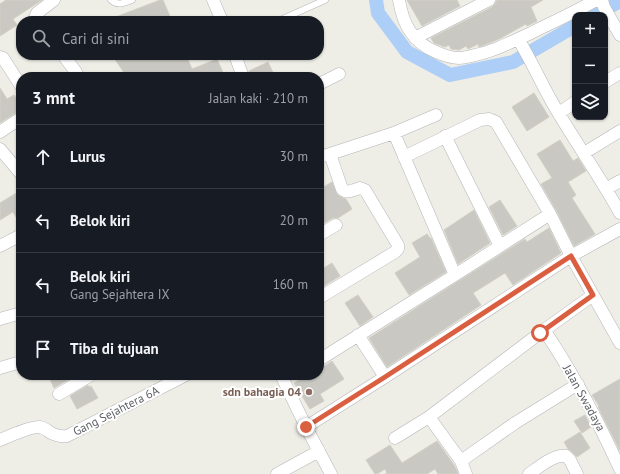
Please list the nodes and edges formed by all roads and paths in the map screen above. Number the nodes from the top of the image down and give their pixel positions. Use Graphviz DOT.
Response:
graph roads {
  1 [pos="54,0"];
  2 [pos="110,0"];
  3 [pos="132,0"];
  4 [pos="213,0"];
  5 [pos="325,0"];
  6 [pos="399,0"];
  7 [pos="489,0"];
  8 [pos="603,6"];
  9 [pos="36,16"];
  10 [pos="220,16"];
  11 [pos="289,16"];
  12 [pos="620,35"];
  13 [pos="415,38"];
  14 [pos="518,39"];
  15 [pos="0,57"];
  16 [pos="67,60"];
  17 [pos="237,60"];
  18 [pos="76,72"];
  19 [pos="241,72"];
  20 [pos="620,72"];
  21 [pos="339,74"];
  22 [pos="16,79"];
  23 [pos="608,80"];
  24 [pos="324,82"];
  25 [pos="572,104"];
  26 [pos="558,113"];
  27 [pos="436,115"];
  28 [pos="16,121"];
  29 [pos="0,132"];
  30 [pos="620,132"];
  31 [pos="394,133"];
  32 [pos="445,136"];
  33 [pos="0,149"];
  34 [pos="584,152"];
  35 [pos="325,156"];
  36 [pos="404,157"];
  37 [pos="16,168"];
  38 [pos="620,181"];
  39 [pos="606,189"];
  40 [pos="620,213"];
  41 [pos="550,214"];
  42 [pos="336,225"];
  43 [pos="620,229"];
  44 [pos="324,232"];
  45 [pos="16,238"];
  46 [pos="0,246"];
  47 [pos="500,246"];
  48 [pos="571,256"];
  49 [pos="455,275"];
  50 [pos="324,295"];
  51 [pos="593,295"];
  52 [pos="16,314"];
  53 [pos="0,319"];
  54 [pos="544,330"];
  55 [pos="358,335"];
  56 [pos="620,343"];
  57 [pos="324,357"];
  58 [pos="16,363"];
  59 [pos="0,368"];
  60 [pos="385,377"];
  61 [pos="83,380"];
  62 [pos="176,380"];
  63 [pos="288,380"];
  64 [pos="578,384"];
  65 [pos="59,394"];
  66 [pos="429,417"];
  67 [pos="306,427"];
  68 [pos="395,438"];
  69 [pos="0,440"];
  70 [pos="319,451"];
  71 [pos="461,461"];
  72 [pos="620,469"];
  73 [pos="277,474"];
  74 [pos="331,474"];
  75 [pos="466,474"];
  76 [pos="529,474"];
  77 [pos="577,474"];
  1 -- 9 [label="street"];
  2 -- 3 [label="lane"];
  4 -- 10 [label="street"];
  5 -- 11 [label="lane"];
  6 -- 13 [label="street"];
  7 -- 13 [label="street"];
  8 -- 12 [label="street"];
  8 -- 14 [label="street"];
  13 -- 14 [label="street"];
  14 -- 26 [label="street"];
  15 -- 22 [label="street"];
  16 -- 18 [label="street"];
  17 -- 19 [label="street"];
  20 -- 23 [label="street"];
  21 -- 24 [label="street"];
  25 -- 26 [label="street"];
  26 -- 34 [label="street"];
  27 -- 31 [label="street"];
  28 -- 29 [label="street"];
  30 -- 34 [label="street"];
  31 -- 35 [label="street"];
  31 -- 36 [label="street"];
  32 -- 36 [label="street"];
  32 -- 41 [label="street"];
  32 -- 47 [label="street"];
  33 -- 37 [label="street"];
  34 -- 39 [label="street"];
  35 -- 50 [label="street"];
  36 -- 49 [label="street"];
  38 -- 39 [label="street"];
  39 -- 40 [label="street"];
  41 -- 47 [label="street"];
  41 -- 48 [label="street"];
  42 -- 44 [label="street"];
  43 -- 48 [label="street"];
  45 -- 46 [label="street"];
  47 -- 49 [label="street"];
  48 -- 51 [label="street"];
  48 -- 60 [label="street"];
  49 -- 55 [label="street"];
  51 -- 54 [label="street"];
  51 -- 56 [label="street"];
  52 -- 53 [label="street"];
  54 -- 64 [label="street, Jalan Swadaya"];
  54 -- 66 [label="street"];
  55 -- 57 [label="street"];
  55 -- 60 [label="street"];
  58 -- 59 [label="street"];
  60 -- 67 [label="street"];
  61 -- 65 [label="street"];
  62 -- 69 [label="street, Gang Sejahtera 6A"];
  63 -- 67 [label="street"];
  64 -- 71 [label="street"];
  64 -- 72 [label="street, Jalan Swadaya"];
  66 -- 68 [label="street"];
  66 -- 71 [label="street"];
  67 -- 70 [label="street"];
  70 -- 73 [label="street"];
  70 -- 74 [label="street"];
  71 -- 75 [label="street"];
  76 -- 77 [label="street"];
}
